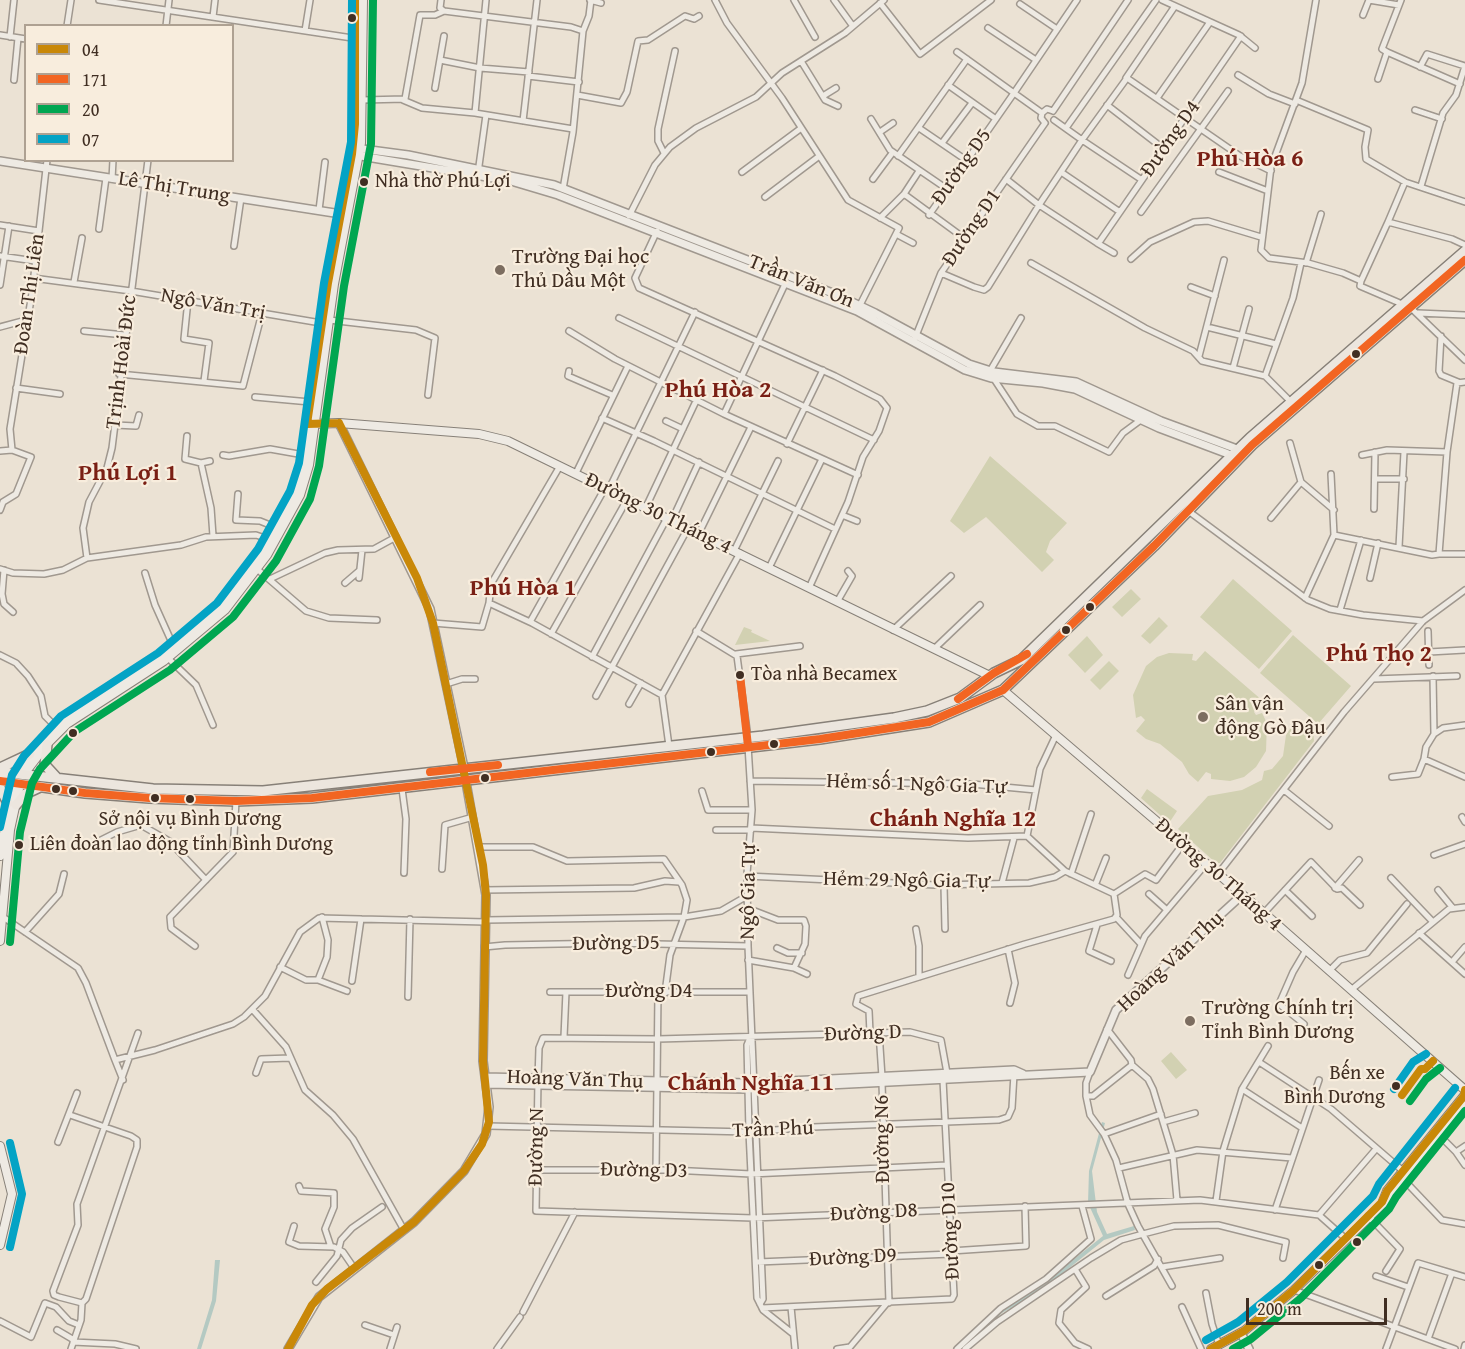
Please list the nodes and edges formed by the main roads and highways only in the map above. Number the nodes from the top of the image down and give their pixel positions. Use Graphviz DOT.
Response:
graph roads {
  1 [pos="355,0"];
  2 [pos="363,0"];
  3 [pos="358,39"];
  4 [pos="356,151"];
  5 [pos="1465,251"];
  6 [pos="1465,260"];
  7 [pos="1410,309"];
  8 [pos="325,321"];
  9 [pos="311,424"];
  10 [pos="994,674"];
  11 [pos="1003,689"];
  12 [pos="93,702"];
  13 [pos="748,742"];
  14 [pos="47,744"];
  15 [pos="30,754"];
  16 [pos="464,768"];
  17 [pos="0,770"];
  18 [pos="19,779"];
  19 [pos="59,780"];
  20 [pos="0,781"];
  21 [pos="466,782"];
  22 [pos="41,786"];
  23 [pos="0,788"];
  24 [pos="236,796"];
  25 [pos="12,804"];
  26 [pos="2,829"];
  27 [pos="0,856"];
  28 [pos="2,882"];
  29 [pos="1,917"];
  30 [pos="0,941"];
  31 [pos="1465,1093"];
  32 [pos="1465,1106"];
  33 [pos="0,1146"];
  34 [pos="1382,1202"];
  35 [pos="0,1245"];
  36 [pos="1211,1349"];
  1 -- 3 [label="main road"];
  2 -- 3 [label="main road"];
  3 -- 4 [label="main road"];
  3 -- 4 [label="main road"];
  4 -- 8 [label="main road"];
  5 -- 7 [label="highway"];
  6 -- 7 [label="highway"];
  7 -- 10 [label="highway"];
  7 -- 11 [label="highway"];
  8 -- 9 [label="main road"];
  8 -- 9 [label="main road"];
  9 -- 10 [label="main road, Đường 30 Tháng 4"];
  9 -- 12 [label="main road"];
  9 -- 12 [label="main road"];
  10 -- 11 [label="highway"];
  10 -- 11 [label="highway"];
  10 -- 13 [label="highway"];
  11 -- 13 [label="highway"];
  11 -- 31 [label="main road, Đường 30 Tháng 4"];
  12 -- 14 [label="main road"];
  12 -- 15 [label="main road"];
  13 -- 16 [label="highway"];
  13 -- 21 [label="highway"];
  14 -- 18 [label="main road"];
  14 -- 19 [label="highway"];
  15 -- 17 [label="highway"];
  15 -- 18 [label="main road"];
  16 -- 21 [label="highway"];
  16 -- 24 [label="highway"];
  17 -- 18 [label="highway"];
  18 -- 19 [label="highway"];
  18 -- 20 [label="highway"];
  18 -- 22 [label="highway"];
  18 -- 25 [label="main road"];
  19 -- 24 [label="highway"];
  21 -- 24 [label="highway"];
  22 -- 24 [label="highway"];
  22 -- 25 [label="highway"];
  23 -- 25 [label="highway"];
  25 -- 26 [label="main road"];
  25 -- 28 [label="main road"];
  26 -- 27 [label="main road"];
  28 -- 29 [label="main road"];
  29 -- 30 [label="main road"];
  31 -- 34 [label="main road"];
  32 -- 34 [label="main road"];
  33 -- 35 [label="main road"];
  34 -- 36 [label="main road"];
}
